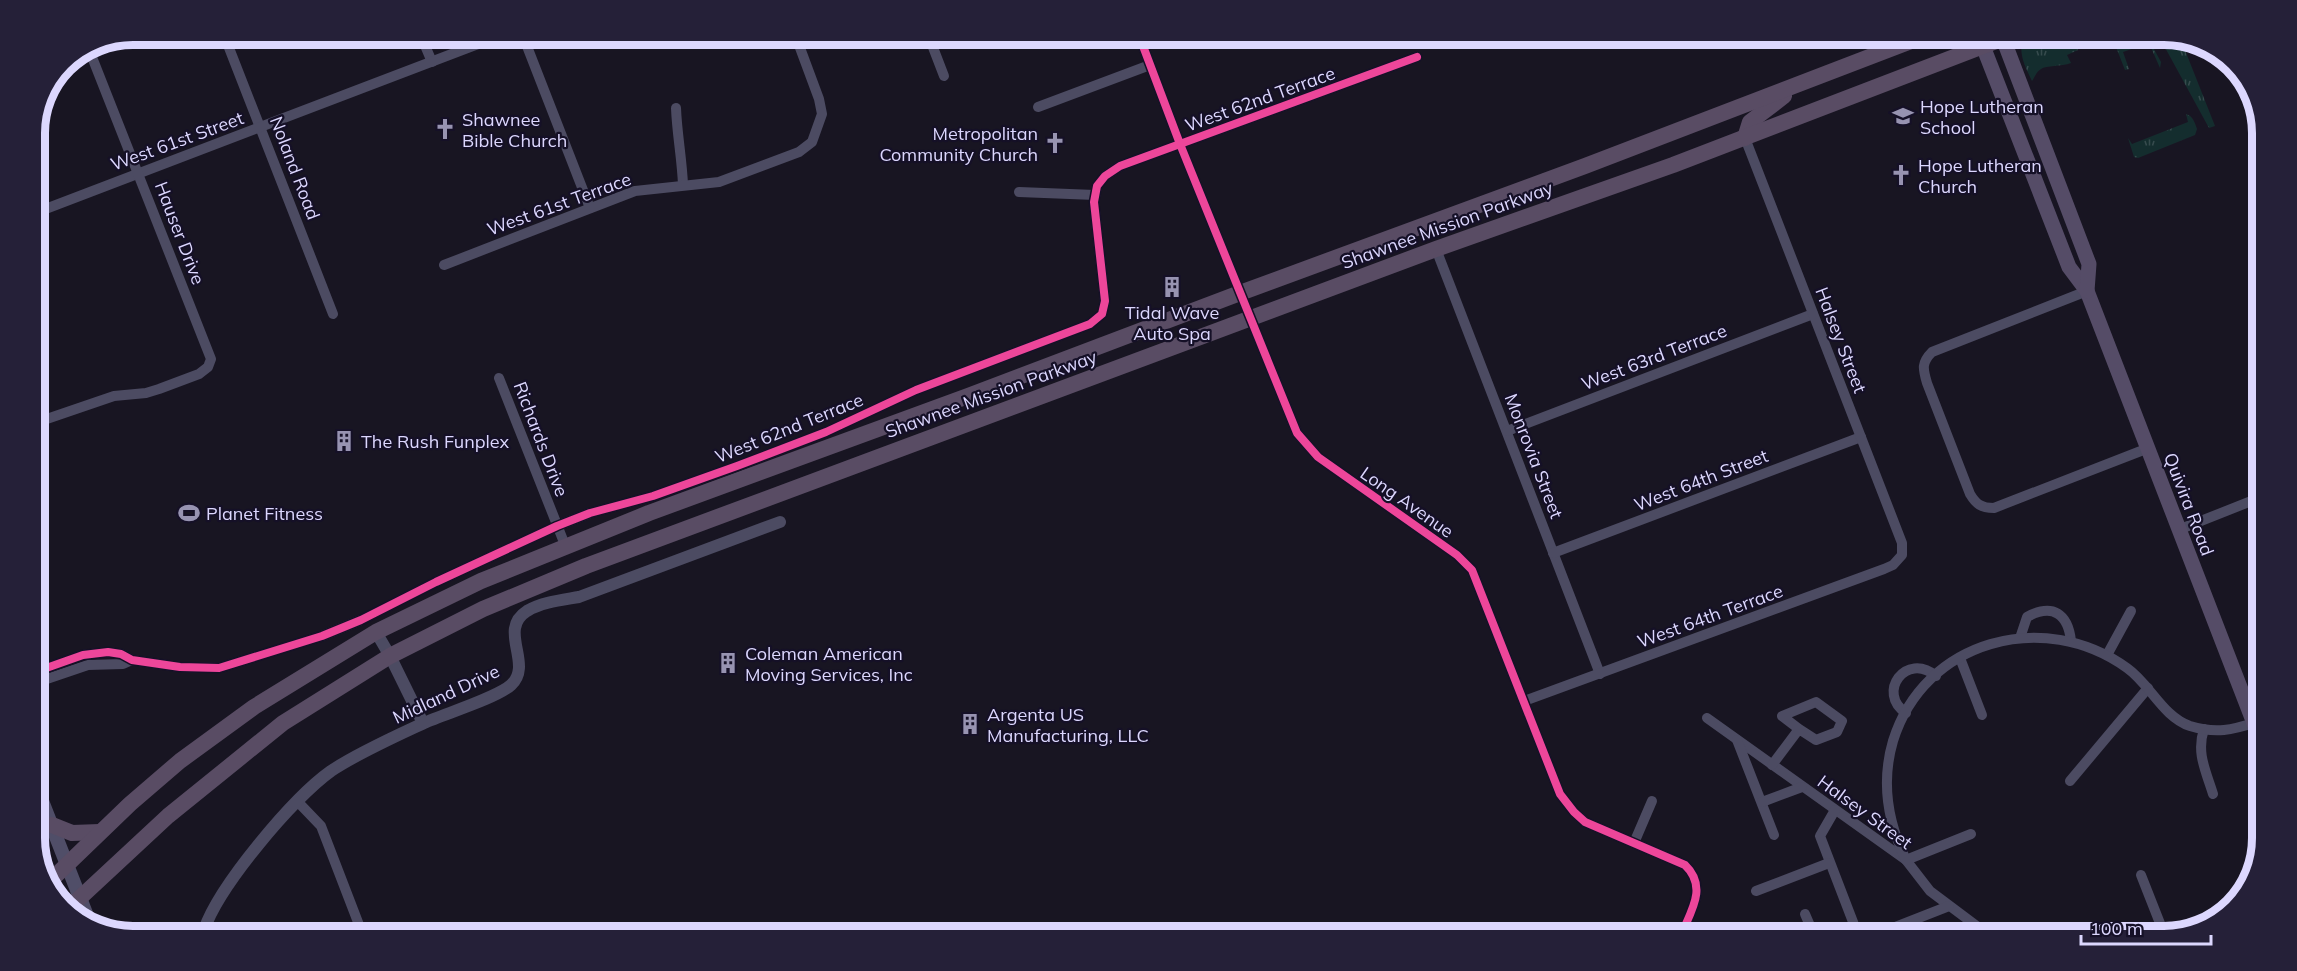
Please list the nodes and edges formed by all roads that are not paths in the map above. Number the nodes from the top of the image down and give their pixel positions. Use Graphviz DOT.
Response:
graph roads {
  1 [pos="228,45"];
  2 [pos="425,45"];
  3 [pos="476,45"];
  4 [pos="527,45"];
  5 [pos="799,45"];
  6 [pos="932,45"];
  7 [pos="1143,45"];
  8 [pos="1901,45"];
  9 [pos="1982,45"];
  10 [pos="1988,45"];
  11 [pos="2006,45"];
  12 [pos="92,56"];
  13 [pos="1417,57"];
  14 [pos="432,62"];
  15 [pos="1150,64"];
  16 [pos="944,76"];
  17 [pos="1801,83"];
  18 [pos="1038,107"];
  19 [pos="676,108"];
  20 [pos="260,128"];
  21 [pos="1745,138"];
  22 [pos="1180,144"];
  23 [pos="139,173"];
  24 [pos="683,185"];
  25 [pos="2061,189"];
  26 [pos="1019,192"];
  27 [pos="1095,195"];
  28 [pos="2041,196"];
  29 [pos="590,208"];
  30 [pos="45,209"];
  31 [pos="1436,249"];
  32 [pos="444,265"];
  33 [pos="2087,291"];
  34 [pos="1240,293"];
  35 [pos="333,314"];
  36 [pos="1813,314"];
  37 [pos="1250,319"];
  38 [pos="499,378"];
  39 [pos="1009,381"];
  40 [pos="968,396"];
  41 [pos="980,419"];
  42 [pos="45,420"];
  43 [pos="948,431"];
  44 [pos="1507,431"];
  45 [pos="1861,437"];
  46 [pos="2146,449"];
  47 [pos="2252,501"];
  48 [pos="780,522"];
  49 [pos="558,526"];
  50 [pos="609,528"];
  51 [pos="2178,530"];
  52 [pos="565,545"];
  53 [pos="1553,553"];
  54 [pos="1902,555"];
  55 [pos="586,566"];
  56 [pos="543,583"];
  57 [pos="2131,611"];
  58 [pos="376,633"];
  59 [pos="2020,638"];
  60 [pos="2071,641"];
  61 [pos="2107,655"];
  62 [pos="390,656"];
  63 [pos="1959,658"];
  64 [pos="132,660"];
  65 [pos="45,668"];
  66 [pos="1600,674"];
  67 [pos="1936,676"];
  68 [pos="45,680"];
  69 [pos="2148,688"];
  70 [pos="1524,701"];
  71 [pos="1906,713"];
  72 [pos="1982,715"];
  73 [pos="2252,715"];
  74 [pos="1707,718"];
  75 [pos="423,723"];
  76 [pos="2252,726"];
  77 [pos="1799,729"];
  78 [pos="2204,729"];
  79 [pos="1737,740"];
  80 [pos="1772,765"];
  81 [pos="2070,781"];
  82 [pos="1802,787"];
  83 [pos="2213,794"];
  84 [pos="1652,801"];
  85 [pos="298,802"];
  86 [pos="1762,802"];
  87 [pos="45,808"];
  88 [pos="1835,810"];
  89 [pos="52,825"];
  90 [pos="99,832"];
  91 [pos="1971,834"];
  92 [pos="1774,835"];
  93 [pos="1634,843"];
  94 [pos="1906,860"];
  95 [pos="1829,863"];
  96 [pos="67,864"];
  97 [pos="2141,876"];
  98 [pos="54,877"];
  99 [pos="1756,891"];
  100 [pos="75,903"];
  101 [pos="1949,906"];
  102 [pos="1805,914"];
  103 [pos="206,926"];
  104 [pos="359,926"];
  105 [pos="1684,926"];
  106 [pos="1810,926"];
  107 [pos="1854,926"];
  108 [pos="1898,926"];
  109 [pos="1976,926"];
  110 [pos="2160,926"];
  1 -- 20 [label="street, Noland Road"];
  2 -- 14 [label="street"];
  3 -- 14 [label="street, West 61st Street"];
  4 -- 29 [label="street"];
  5 -- 24 [label="street, West 61st Terrace"];
  6 -- 16 [label="street"];
  7 -- 15 [label="street, Long Avenue"];
  8 -- 17 [label="highway, Shawnee Mission Parkway"];
  9 -- 21 [label="highway, Shawnee Mission Parkway"];
  10 -- 28 [label="main road, Quivira Road"];
  11 -- 25 [label="main road, Quivira Road"];
  12 -- 23 [label="street, Hauser Drive"];
  13 -- 22 [label="street, West 62nd Terrace"];
  14 -- 20 [label="street, West 61st Street"];
  15 -- 18 [label="street"];
  15 -- 22 [label="street, Long Avenue"];
  17 -- 21 [label="highway"];
  17 -- 34 [label="highway, Shawnee Mission Parkway"];
  19 -- 24 [label="street"];
  20 -- 23 [label="street, West 61st Street"];
  20 -- 35 [label="street, Noland Road"];
  21 -- 31 [label="highway, Shawnee Mission Parkway"];
  21 -- 36 [label="street, Halsey Street"];
  22 -- 27 [label="street, West 62nd Terrace"];
  22 -- 34 [label="street, Long Avenue"];
  23 -- 30 [label="street, West 61st Street"];
  23 -- 42 [label="street, Hauser Drive"];
  24 -- 29 [label="street, West 61st Terrace"];
  25 -- 28 [label="main road"];
  25 -- 33 [label="main road, Quivira Road"];
  26 -- 27 [label="street"];
  27 -- 49 [label="street, West 62nd Terrace"];
  28 -- 33 [label="main road, Quivira Road"];
  29 -- 32 [label="street, West 61st Terrace"];
  31 -- 37 [label="highway, Shawnee Mission Parkway"];
  31 -- 44 [label="street, Monrovia Street"];
  33 -- 46 [label="main road, Quivira Road"];
  33 -- 46 [label="street"];
  34 -- 37 [label="street, Long Avenue"];
  34 -- 39 [label="highway, Shawnee Mission Parkway"];
  36 -- 44 [label="street, West 63rd Terrace"];
  36 -- 45 [label="street, Halsey Street"];
  37 -- 41 [label="highway, Shawnee Mission Parkway"];
  37 -- 70 [label="street, Long Avenue"];
  38 -- 49 [label="street, Richards Drive"];
  39 -- 40 [label="highway, Shawnee Mission Parkway"];
  39 -- 41 [label="highway"];
  40 -- 43 [label="highway"];
  40 -- 50 [label="highway, Shawnee Mission Parkway"];
  41 -- 43 [label="highway, Shawnee Mission Parkway"];
  43 -- 55 [label="highway, Shawnee Mission Parkway"];
  44 -- 53 [label="street, Monrovia Street"];
  45 -- 53 [label="street, West 64th Street"];
  45 -- 54 [label="street, Halsey Street"];
  46 -- 51 [label="main road, Quivira Road"];
  47 -- 51 [label="street"];
  48 -- 75 [label="street, Midland Drive"];
  49 -- 52 [label="street, Richards Drive"];
  49 -- 64 [label="street, West 62nd Terrace"];
  50 -- 52 [label="highway, Shawnee Mission Parkway"];
  50 -- 55 [label="highway"];
  51 -- 73 [label="main road, Quivira Road"];
  52 -- 56 [label="highway"];
  52 -- 58 [label="highway, Shawnee Mission Parkway"];
  53 -- 66 [label="street, Monrovia Street"];
  54 -- 66 [label="street, West 64th Terrace"];
  55 -- 56 [label="highway, Shawnee Mission Parkway"];
  56 -- 62 [label="highway, Shawnee Mission Parkway"];
  57 -- 61 [label="street"];
  58 -- 62 [label="street"];
  58 -- 90 [label="highway, Shawnee Mission Parkway"];
  59 -- 60 [label="street"];
  59 -- 60 [label="street"];
  59 -- 63 [label="street"];
  60 -- 61 [label="street"];
  61 -- 69 [label="street"];
  62 -- 75 [label="street"];
  62 -- 100 [label="highway, Shawnee Mission Parkway"];
  63 -- 67 [label="street"];
  63 -- 72 [label="street"];
  64 -- 65 [label="street, West 62nd Terrace"];
  64 -- 68 [label="street, West 62nd Terrace"];
  66 -- 70 [label="street, West 64th Terrace"];
  67 -- 71 [label="street"];
  67 -- 71 [label="street"];
  69 -- 78 [label="street"];
  69 -- 81 [label="street"];
  70 -- 93 [label="street, Long Avenue"];
  71 -- 94 [label="street"];
  74 -- 79 [label="street, Halsey Street"];
  75 -- 85 [label="street, Midland Drive"];
  76 -- 78 [label="street"];
  77 -- 77 [label="street"];
  77 -- 80 [label="street"];
  78 -- 83 [label="street"];
  79 -- 80 [label="street, Halsey Street"];
  79 -- 86 [label="street"];
  80 -- 82 [label="street, Halsey Street"];
  82 -- 86 [label="street"];
  82 -- 88 [label="street, Halsey Street"];
  84 -- 93 [label="street"];
  85 -- 103 [label="street, Midland Drive"];
  85 -- 104 [label="street"];
  86 -- 92 [label="street"];
  87 -- 89 [label="main road"];
  88 -- 94 [label="street, Halsey Street"];
  88 -- 95 [label="street"];
  89 -- 90 [label="highway"];
  89 -- 96 [label="main road"];
  90 -- 96 [label="highway, Shawnee Mission Parkway"];
  91 -- 94 [label="street"];
  93 -- 105 [label="street, Long Avenue"];
  94 -- 101 [label="street, Halsey Street"];
  95 -- 99 [label="street"];
  95 -- 107 [label="street"];
  96 -- 98 [label="highway, Shawnee Mission Parkway"];
  96 -- 100 [label="main road"];
  97 -- 110 [label="street"];
  101 -- 108 [label="street"];
  101 -- 109 [label="street, Halsey Street"];
  102 -- 106 [label="street"];
}
